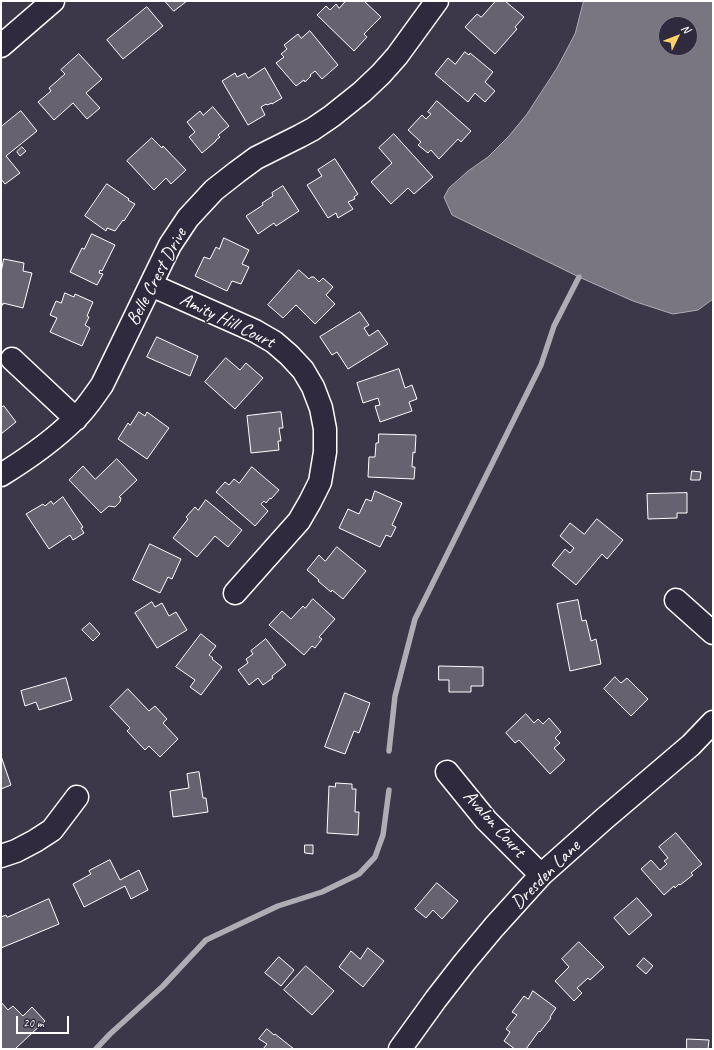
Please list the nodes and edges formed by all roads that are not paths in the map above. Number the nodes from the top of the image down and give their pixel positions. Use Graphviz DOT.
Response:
graph roads {
  1 [pos="53,1"];
  2 [pos="437,1"];
  3 [pos="1,46"];
  4 [pos="151,285"];
  5 [pos="12,359"];
  6 [pos="76,419"];
  7 [pos="1,475"];
  8 [pos="235,593"];
  9 [pos="676,600"];
  10 [pos="713,633"];
  11 [pos="713,722"];
  12 [pos="447,772"];
  13 [pos="77,797"];
  14 [pos="1,856"];
  15 [pos="541,875"];
  16 [pos="400,1049"];
  1 -- 3 [label="street"];
  2 -- 4 [label="street, Belle Crest Drive"];
  4 -- 6 [label="street, Belle Crest Drive"];
  4 -- 8 [label="street, Amity Hill Court"];
  5 -- 6 [label="street"];
  6 -- 7 [label="street, Belle Crest Drive"];
  9 -- 10 [label="street"];
  11 -- 15 [label="street, Dresden Lane"];
  12 -- 15 [label="street, Avalon Court"];
  13 -- 14 [label="street"];
  15 -- 16 [label="street, Dresden Lane"];
}
